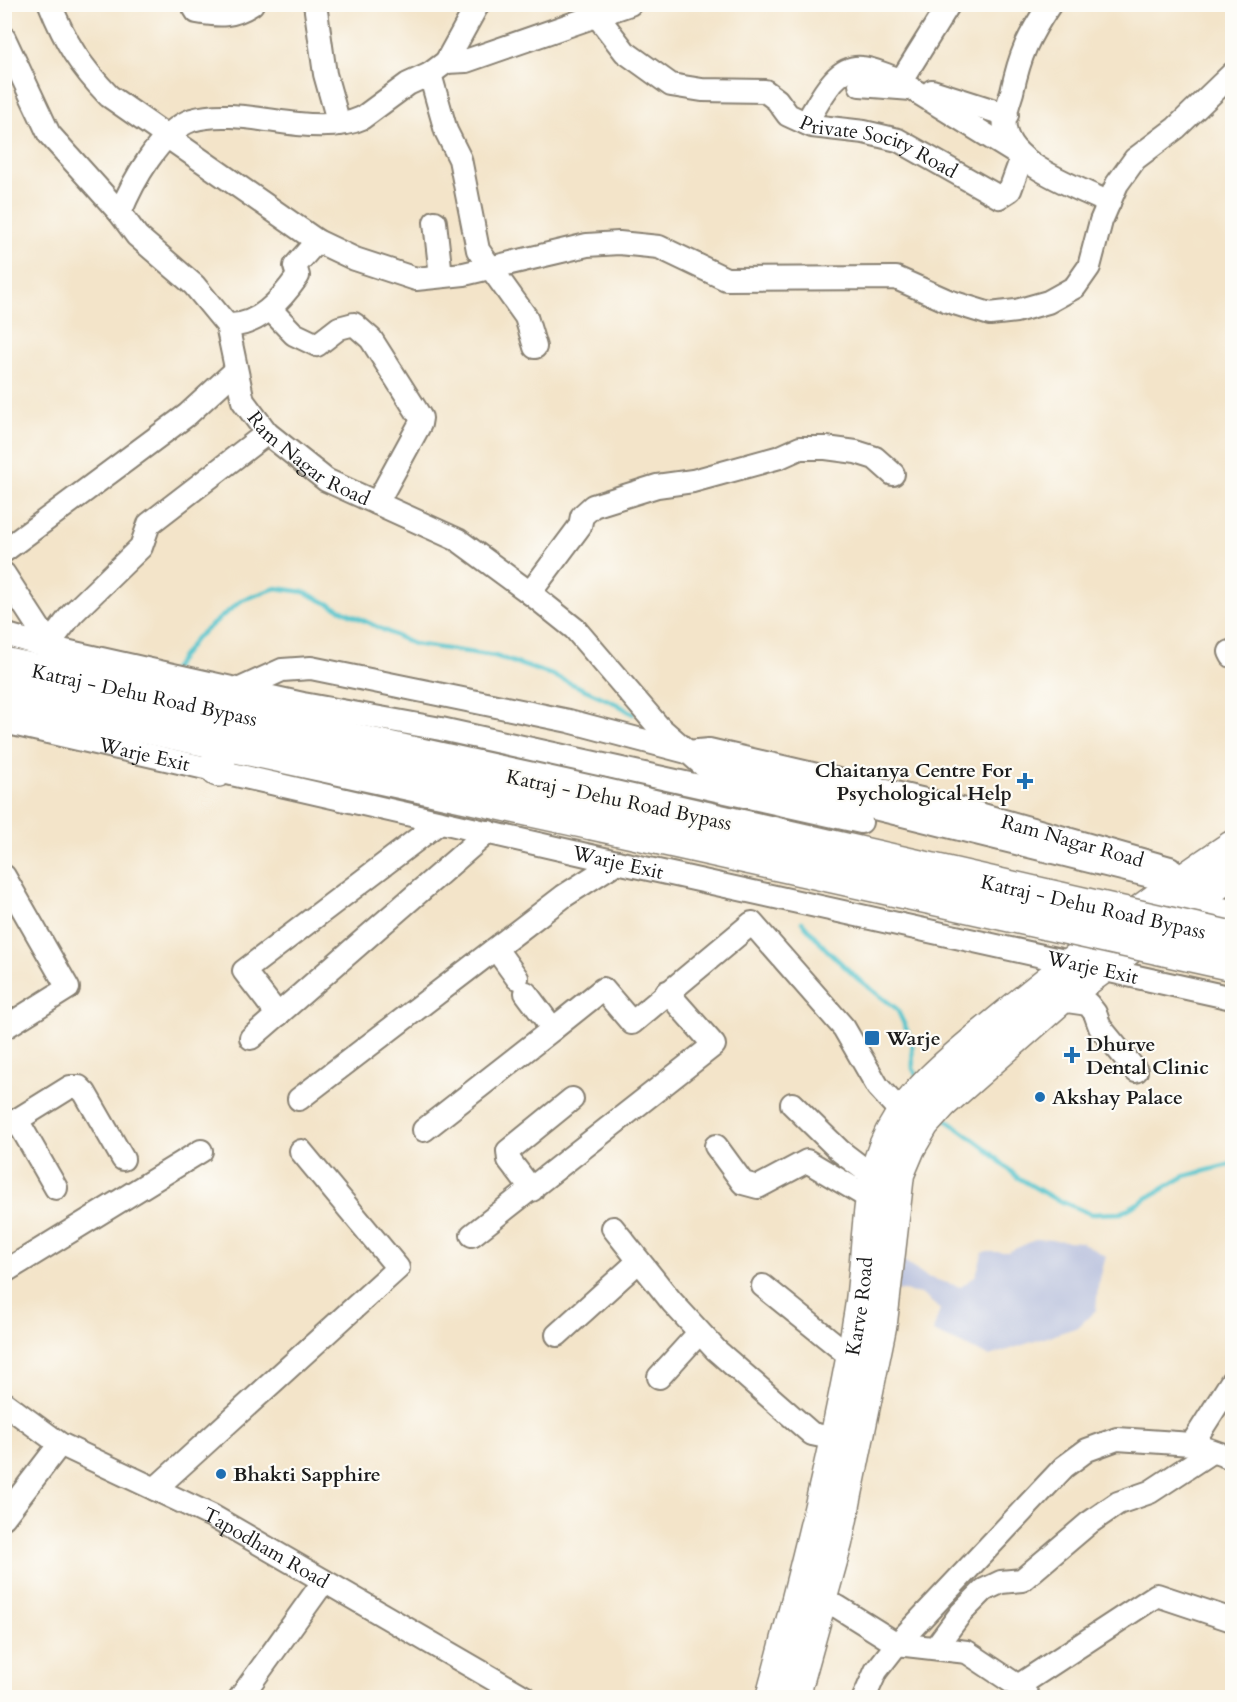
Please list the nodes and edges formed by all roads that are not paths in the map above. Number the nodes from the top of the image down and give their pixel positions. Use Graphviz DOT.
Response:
graph roads {
  1 [pos="50,4"];
  2 [pos="192,4"];
  3 [pos="252,4"];
  4 [pos="315,4"];
  5 [pos="630,4"];
  6 [pos="1050,4"];
  7 [pos="475,6"];
  8 [pos="941,8"];
  9 [pos="598,17"];
  10 [pos="4,38"];
  11 [pos="438,68"];
  12 [pos="1233,74"];
  13 [pos="901,81"];
  14 [pos="860,85"];
  15 [pos="1007,116"];
  16 [pos="806,123"];
  17 [pos="339,124"];
  18 [pos="168,138"];
  19 [pos="1022,157"];
  20 [pos="1109,203"];
  21 [pos="120,213"];
  22 [pos="435,222"];
  23 [pos="317,241"];
  24 [pos="493,268"];
  25 [pos="441,276"];
  26 [pos="270,309"];
  27 [pos="227,325"];
  28 [pos="535,347"];
  29 [pos="235,370"];
  30 [pos="267,433"];
  31 [pos="893,474"];
  32 [pos="376,503"];
  33 [pos="4,550"];
  34 [pos="4,574"];
  35 [pos="530,593"];
  36 [pos="4,633"];
  37 [pos="56,662"];
  38 [pos="4,664"];
  39 [pos="4,696"];
  40 [pos="180,704"];
  41 [pos="4,722"];
  42 [pos="226,729"];
  43 [pos="687,752"];
  44 [pos="595,809"];
  45 [pos="440,822"];
  46 [pos="488,832"];
  47 [pos="1233,846"];
  48 [pos="617,862"];
  49 [pos="4,876"];
  50 [pos="1195,887"];
  51 [pos="1233,911"];
  52 [pos="1233,938"];
  53 [pos="495,949"];
  54 [pos="1233,964"];
  55 [pos="1101,969"];
  56 [pos="1061,985"];
  57 [pos="667,992"];
  58 [pos="1233,999"];
  59 [pos="278,1015"];
  60 [pos="4,1028"];
  61 [pos="553,1029"];
  62 [pos="251,1038"];
  63 [pos="1136,1071"];
  64 [pos="299,1099"];
  65 [pos="572,1099"];
  66 [pos="792,1104"];
  67 [pos="921,1110"];
  68 [pos="11,1124"];
  69 [pos="424,1130"];
  70 [pos="716,1146"];
  71 [pos="201,1151"];
  72 [pos="301,1151"];
  73 [pos="123,1159"];
  74 [pos="56,1188"];
  75 [pos="873,1188"];
  76 [pos="532,1190"];
  77 [pos="613,1227"];
  78 [pos="472,1235"];
  79 [pos="639,1261"];
  80 [pos="4,1272"];
  81 [pos="763,1286"];
  82 [pos="699,1334"];
  83 [pos="557,1335"];
  84 [pos="850,1357"];
  85 [pos="659,1377"];
  86 [pos="1233,1381"];
  87 [pos="4,1403"];
  88 [pos="845,1441"];
  89 [pos="60,1444"];
  90 [pos="1212,1452"];
  91 [pos="156,1489"];
  92 [pos="4,1517"];
  93 [pos="324,1581"];
  94 [pos="809,1599"];
  95 [pos="1233,1620"];
  96 [pos="897,1644"];
  97 [pos="936,1648"];
  98 [pos="1023,1692"];
  99 [pos="240,1698"];
  100 [pos="526,1698"];
  101 [pos="771,1698"];
  102 [pos="794,1698"];
  103 [pos="864,1698"];
  1 -- 18 [label="street"];
  2 -- 3 [label="street"];
  4 -- 17 [label="street"];
  5 -- 9 [label="street"];
  6 -- 15 [label="street"];
  7 -- 11 [label="street"];
  8 -- 13 [label="street"];
  9 -- 11 [label="street"];
  9 -- 16 [label="street, Private Socity Road"];
  10 -- 21 [label="street, Ram Nagar Road"];
  11 -- 17 [label="street"];
  11 -- 24 [label="street"];
  12 -- 20 [label="street"];
  13 -- 15 [label="street"];
  13 -- 16 [label="street"];
  14 -- 19 [label="street"];
  15 -- 19 [label="street"];
  16 -- 19 [label="street, Private Socity Road"];
  17 -- 18 [label="street"];
  18 -- 21 [label="street"];
  18 -- 23 [label="street"];
  19 -- 20 [label="street"];
  20 -- 24 [label="street"];
  21 -- 27 [label="street, Ram Nagar Road"];
  22 -- 25 [label="street"];
  23 -- 25 [label="street"];
  23 -- 26 [label="street"];
  24 -- 25 [label="street"];
  24 -- 28 [label="street"];
  26 -- 27 [label="street"];
  26 -- 32 [label="street"];
  27 -- 29 [label="street, Ram Nagar Road"];
  29 -- 30 [label="street, Ram Nagar Road"];
  29 -- 33 [label="street"];
  30 -- 32 [label="street, Ram Nagar Road"];
  30 -- 37 [label="street"];
  31 -- 35 [label="street"];
  32 -- 35 [label="street, Ram Nagar Road"];
  34 -- 37 [label="street"];
  35 -- 43 [label="street, Ram Nagar Road"];
  36 -- 37 [label="street"];
  37 -- 38 [label="highway, Katraj - Dehu Road Bypass"];
  37 -- 40 [label="highway, Katraj - Dehu Road Bypass"];
  37 -- 40 [label="street"];
  39 -- 40 [label="highway, Katraj - Dehu Road Bypass"];
  40 -- 42 [label="highway, Katraj - Dehu Road Bypass"];
  41 -- 42 [label="street, Warje Exit"];
  42 -- 43 [label="street"];
  42 -- 44 [label="highway, Katraj - Dehu Road Bypass"];
  42 -- 45 [label="street, Warje Exit"];
  42 -- 50 [label="street, Warje Exit"];
  43 -- 50 [label="street, Ram Nagar Road"];
  44 -- 52 [label="highway, Katraj - Dehu Road Bypass, bridge"];
  44 -- 54 [label="highway, Katraj - Dehu Road Bypass, bridge"];
  45 -- 46 [label="street, Warje Exit"];
  45 -- 59 [label="street"];
  46 -- 48 [label="street, Warje Exit"];
  46 -- 59 [label="street"];
  47 -- 50 [label="main road"];
  48 -- 53 [label="street"];
  48 -- 56 [label="street, Warje Exit"];
  49 -- 60 [label="street"];
  50 -- 51 [label="street, Warje Exit"];
  50 -- 55 [label="main road"];
  50 -- 56 [label="main road"];
  53 -- 61 [label="street"];
  53 -- 64 [label="street"];
  55 -- 56 [label="main road"];
  55 -- 58 [label="street, Warje Exit"];
  56 -- 63 [label="street, Warje Exit"];
  56 -- 67 [label="main road, Karve Road"];
  57 -- 61 [label="street"];
  57 -- 67 [label="street"];
  57 -- 76 [label="street"];
  59 -- 62 [label="street"];
  61 -- 69 [label="street"];
  65 -- 76 [label="street"];
  66 -- 75 [label="street"];
  67 -- 75 [label="main road, Karve Road"];
  67 -- 88 [label="main road, Karve Road"];
  68 -- 73 [label="street"];
  68 -- 74 [label="street"];
  70 -- 75 [label="street"];
  71 -- 80 [label="street"];
  72 -- 91 [label="street"];
  75 -- 84 [label="main road, Karve Road"];
  76 -- 78 [label="street"];
  77 -- 79 [label="street"];
  79 -- 82 [label="street"];
  79 -- 83 [label="street"];
  81 -- 84 [label="street"];
  82 -- 85 [label="street"];
  82 -- 88 [label="street"];
  84 -- 88 [label="main road, Karve Road"];
  86 -- 90 [label="street"];
  87 -- 89 [label="street, Tapodham Road"];
  88 -- 94 [label="main road, Karve Road"];
  89 -- 91 [label="street, Tapodham Road"];
  89 -- 92 [label="street"];
  90 -- 96 [label="street"];
  90 -- 97 [label="street"];
  91 -- 93 [label="street, Tapodham Road"];
  93 -- 99 [label="street"];
  93 -- 100 [label="street, Tapodham Road"];
  94 -- 96 [label="street"];
  94 -- 101 [label="main road, Karve Road"];
  94 -- 102 [label="main road, Karve Road"];
  95 -- 98 [label="street"];
  96 -- 97 [label="street"];
  96 -- 103 [label="street"];
  97 -- 98 [label="street"];
}
